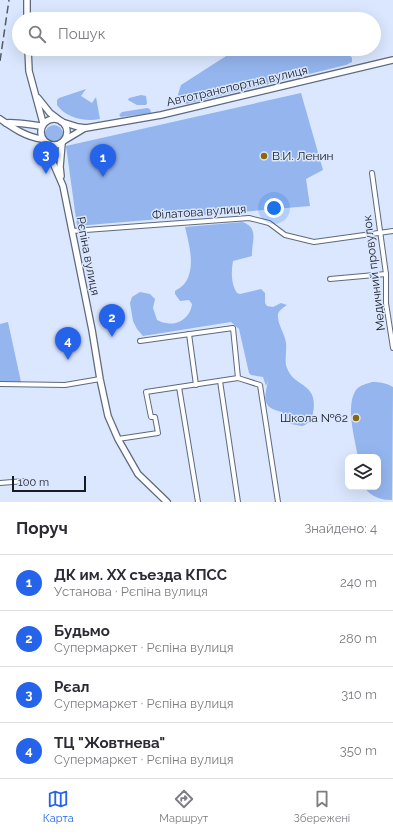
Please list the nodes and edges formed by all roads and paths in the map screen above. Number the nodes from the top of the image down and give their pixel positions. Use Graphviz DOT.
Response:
graph roads {
  1 [pos="27,0"];
  2 [pos="27,12"];
  3 [pos="28,56"];
  4 [pos="393,60"];
  5 [pos="35,92"];
  6 [pos="0,119"];
  7 [pos="60,121"];
  8 [pos="6,123"];
  9 [pos="43,125"];
  10 [pos="86,128"];
  11 [pos="43,140"];
  12 [pos="63,142"];
  13 [pos="372,173"];
  14 [pos="63,186"];
  15 [pos="72,231"];
  16 [pos="393,231"];
  17 [pos="380,233"];
  18 [pos="386,274"];
  19 [pos="330,279"];
  20 [pos="189,334"];
  21 [pos="140,341"];
  22 [pos="393,348"];
  23 [pos="238,378"];
  24 [pos="100,379"];
  25 [pos="220,381"];
  26 [pos="0,384"];
  27 [pos="196,384"];
  28 [pos="179,387"];
  29 [pos="118,439"];
  30 [pos="25,481"];
  31 [pos="0,483"];
  32 [pos="167,502"];
  33 [pos="198,502"];
  34 [pos="238,502"];
  35 [pos="278,502"];
  1 -- 2 [label="street"];
  3 -- 5 [label="street"];
  4 -- 10 [label="street, Автотранспортна вулиця"];
  5 -- 7 [label="street"];
  5 -- 9 [label="street"];
  6 -- 8 [label="street"];
  7 -- 9 [label="street"];
  7 -- 10 [label="street"];
  7 -- 12 [label="street"];
  8 -- 9 [label="street"];
  8 -- 11 [label="street"];
  9 -- 11 [label="street"];
  10 -- 12 [label="street"];
  11 -- 12 [label="street"];
  11 -- 14 [label="street, Рєпіна вулиця"];
  12 -- 14 [label="street"];
  13 -- 17 [label="street, Медичний провулок"];
  14 -- 15 [label="street, Рєпіна вулиця"];
  15 -- 17 [label="street, Філатова вулиця"];
  15 -- 24 [label="street, Рєпіна вулиця"];
  16 -- 17 [label="street, Філатова вулиця"];
  17 -- 18 [label="street, Медичний провулок"];
  18 -- 19 [label="street"];
  18 -- 22 [label="street, Медичний провулок"];
  20 -- 21 [label="street"];
  20 -- 23 [label="street"];
  20 -- 27 [label="street"];
  23 -- 25 [label="street"];
  23 -- 35 [label="street"];
  24 -- 26 [label="street"];
  24 -- 29 [label="street, Рєпіна вулиця"];
  25 -- 27 [label="street"];
  25 -- 34 [label="street"];
  27 -- 28 [label="street"];
  28 -- 29 [label="street"];
  28 -- 33 [label="street"];
  29 -- 32 [label="street, Рєпіна вулиця"];
  30 -- 31 [label="street"];
}
